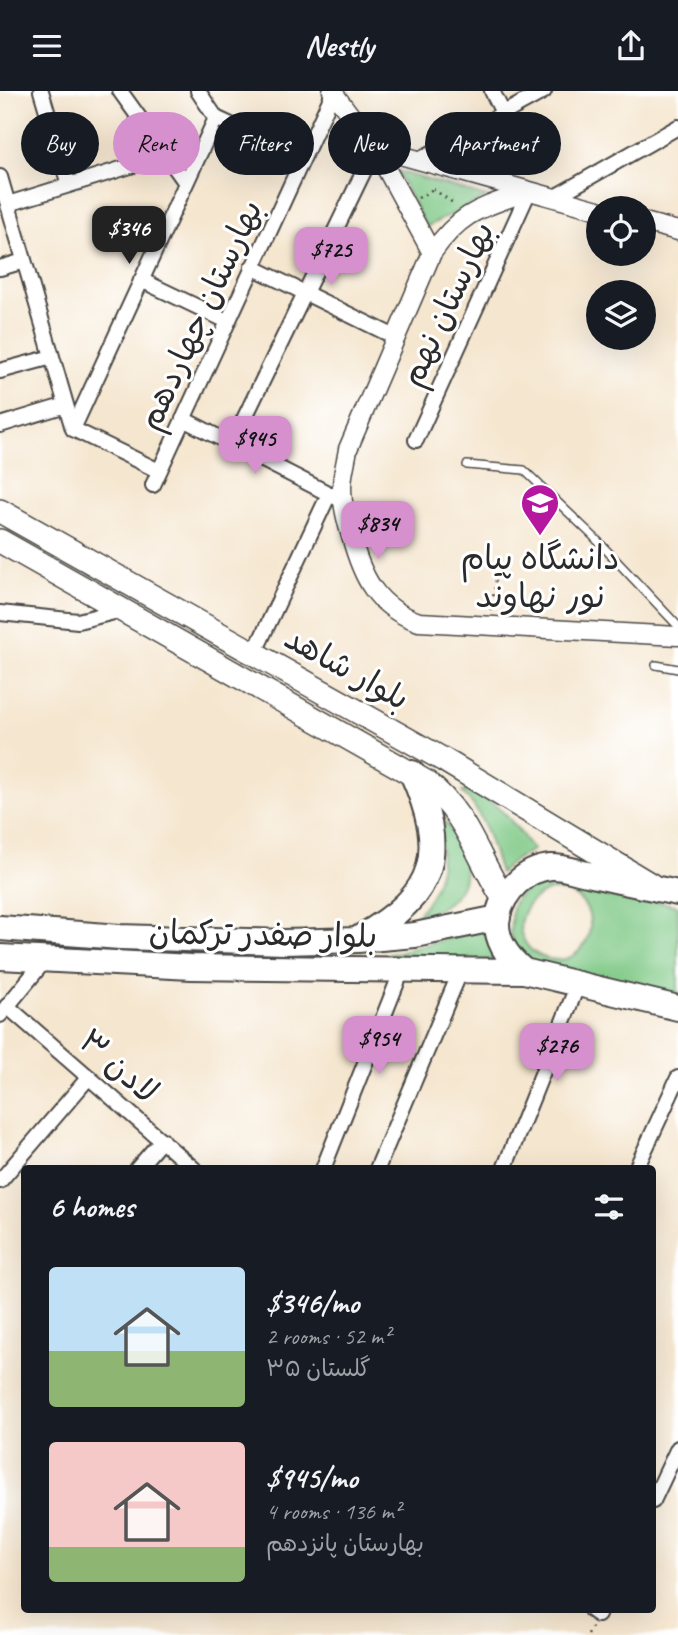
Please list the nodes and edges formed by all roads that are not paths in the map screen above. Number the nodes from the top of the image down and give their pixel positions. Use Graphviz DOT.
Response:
graph roads {
  1 [pos="41,91"];
  2 [pos="120,91"];
  3 [pos="198,91"];
  4 [pos="333,91"];
  5 [pos="492,91"];
  6 [pos="544,91"];
  7 [pos="135,112"];
  8 [pos="348,112"];
  9 [pos="502,112"];
  10 [pos="505,112"];
  11 [pos="214,115"];
  12 [pos="214,122"];
  13 [pos="678,127"];
  14 [pos="314,132"];
  15 [pos="425,157"];
  16 [pos="411,159"];
  17 [pos="417,161"];
  18 [pos="113,171"];
  19 [pos="180,175"];
  20 [pos="294,175"];
  21 [pos="362,175"];
  22 [pos="390,175"];
  23 [pos="0,177"];
  24 [pos="186,183"];
  25 [pos="69,185"];
  26 [pos="529,191"];
  27 [pos="553,198"];
  28 [pos="8,204"];
  29 [pos="586,207"];
  30 [pos="656,225"];
  31 [pos="678,231"];
  32 [pos="432,253"];
  33 [pos="24,261"];
  34 [pos="252,267"];
  35 [pos="0,268"];
  36 [pos="141,280"];
  37 [pos="305,294"];
  38 [pos="228,321"];
  39 [pos="396,337"];
  40 [pos="52,357"];
  41 [pos="0,371"];
  42 [pos="66,405"];
  43 [pos="183,419"];
  44 [pos="0,425"];
  45 [pos="73,429"];
  46 [pos="416,440"];
  47 [pos="232,444"];
  48 [pos="467,465"];
  49 [pos="159,471"];
  50 [pos="153,485"];
  51 [pos="336,498"];
  52 [pos="0,511"];
  53 [pos="0,541"];
  54 [pos="122,610"];
  55 [pos="0,613"];
  56 [pos="678,626"];
  57 [pos="678,636"];
  58 [pos="254,654"];
  59 [pos="656,665"];
  60 [pos="678,669"];
  61 [pos="412,773"];
  62 [pos="667,891"];
  63 [pos="501,908"];
  64 [pos="0,928"];
  65 [pos="355,940"];
  66 [pos="0,957"];
  67 [pos="45,960"];
  68 [pos="401,970"];
  69 [pos="461,970"];
  70 [pos="524,971"];
  71 [pos="578,984"];
  72 [pos="678,1008"];
  73 [pos="4,1010"];
  74 [pos="89,1077"];
  75 [pos="678,1078"];
  76 [pos="162,1140"];
  77 [pos="140,1165"];
  78 [pos="190,1165"];
  79 [pos="325,1165"];
  80 [pos="379,1165"];
  81 [pos="506,1165"];
  82 [pos="638,1165"];
  83 [pos="0,1181"];
  84 [pos="678,1448"];
  85 [pos="656,1492"];
  1 -- 25 [label="street"];
  2 -- 7 [label="street"];
  3 -- 11 [label="street"];
  4 -- 8 [label="street"];
  4 -- 14 [label="street, بهارستان چهاردهم"];
  5 -- 9 [label="street"];
  6 -- 10 [label="street"];
  12 -- 24 [label="street"];
  13 -- 27 [label="street"];
  15 -- 17 [label="street"];
  16 -- 17 [label="street"];
  17 -- 26 [label="street"];
  18 -- 25 [label="street"];
  19 -- 24 [label="street"];
  20 -- 34 [label="street, بهارستان چهاردهم"];
  21 -- 37 [label="street"];
  22 -- 32 [label="street"];
  23 -- 28 [label="street"];
  24 -- 36 [label="street"];
  25 -- 28 [label="street"];
  26 -- 27 [label="street"];
  26 -- 32 [label="street"];
  26 -- 46 [label="street, بهارستان نهم"];
  27 -- 29 [label="street"];
  28 -- 33 [label="street"];
  30 -- 31 [label="street"];
  32 -- 39 [label="street"];
  33 -- 35 [label="street"];
  33 -- 40 [label="street"];
  34 -- 37 [label="street"];
  34 -- 38 [label="street, بهارستان چهاردهم"];
  36 -- 38 [label="street"];
  36 -- 45 [label="street"];
  37 -- 39 [label="street"];
  37 -- 47 [label="street"];
  38 -- 43 [label="street, بهارستان چهاردهم"];
  39 -- 51 [label="street"];
  40 -- 41 [label="street"];
  40 -- 42 [label="street"];
  42 -- 44 [label="street"];
  42 -- 45 [label="street"];
  43 -- 47 [label="street"];
  43 -- 49 [label="street, بهارستان چهاردهم"];
  45 -- 49 [label="street"];
  47 -- 51 [label="street"];
  48 -- 56 [label="lane"];
  49 -- 50 [label="street, بهارستان چهاردهم"];
  51 -- 57 [label="street"];
  51 -- 58 [label="street"];
  52 -- 58 [label="main road, بلوار شاهد"];
  53 -- 54 [label="main road, بلوار شاهد"];
  54 -- 55 [label="street"];
  54 -- 61 [label="main road, بلوار شاهد"];
  58 -- 62 [label="main road, بلوار شاهد"];
  59 -- 60 [label="lane"];
  61 -- 63 [label="main road, بلوار شاهد"];
  61 -- 65 [label="highway"];
  62 -- 63 [label="highway"];
  63 -- 65 [label="highway, بلوار صفدر ترکمان"];
  63 -- 70 [label="highway"];
  64 -- 65 [label="highway, بلوار صفدر ترکمان"];
  66 -- 67 [label="highway, بلوار صفدر ترکمان"];
  67 -- 68 [label="highway, بلوار صفدر ترکمان"];
  67 -- 73 [label="street"];
  68 -- 69 [label="highway, بلوار صفدر ترکمان"];
  68 -- 79 [label="street"];
  69 -- 70 [label="highway, بلوار صفدر ترکمان"];
  69 -- 80 [label="street"];
  70 -- 71 [label="highway, بلوار صفدر ترکمان"];
  71 -- 72 [label="highway, بلوار صفدر ترکمان"];
  71 -- 81 [label="street"];
  73 -- 74 [label="street, لادن ۳"];
  74 -- 76 [label="street, لادن ۳"];
  74 -- 83 [label="street"];
  75 -- 82 [label="street"];
  76 -- 77 [label="street"];
  76 -- 78 [label="street, لادن ۳"];
  84 -- 85 [label="street"];
}
